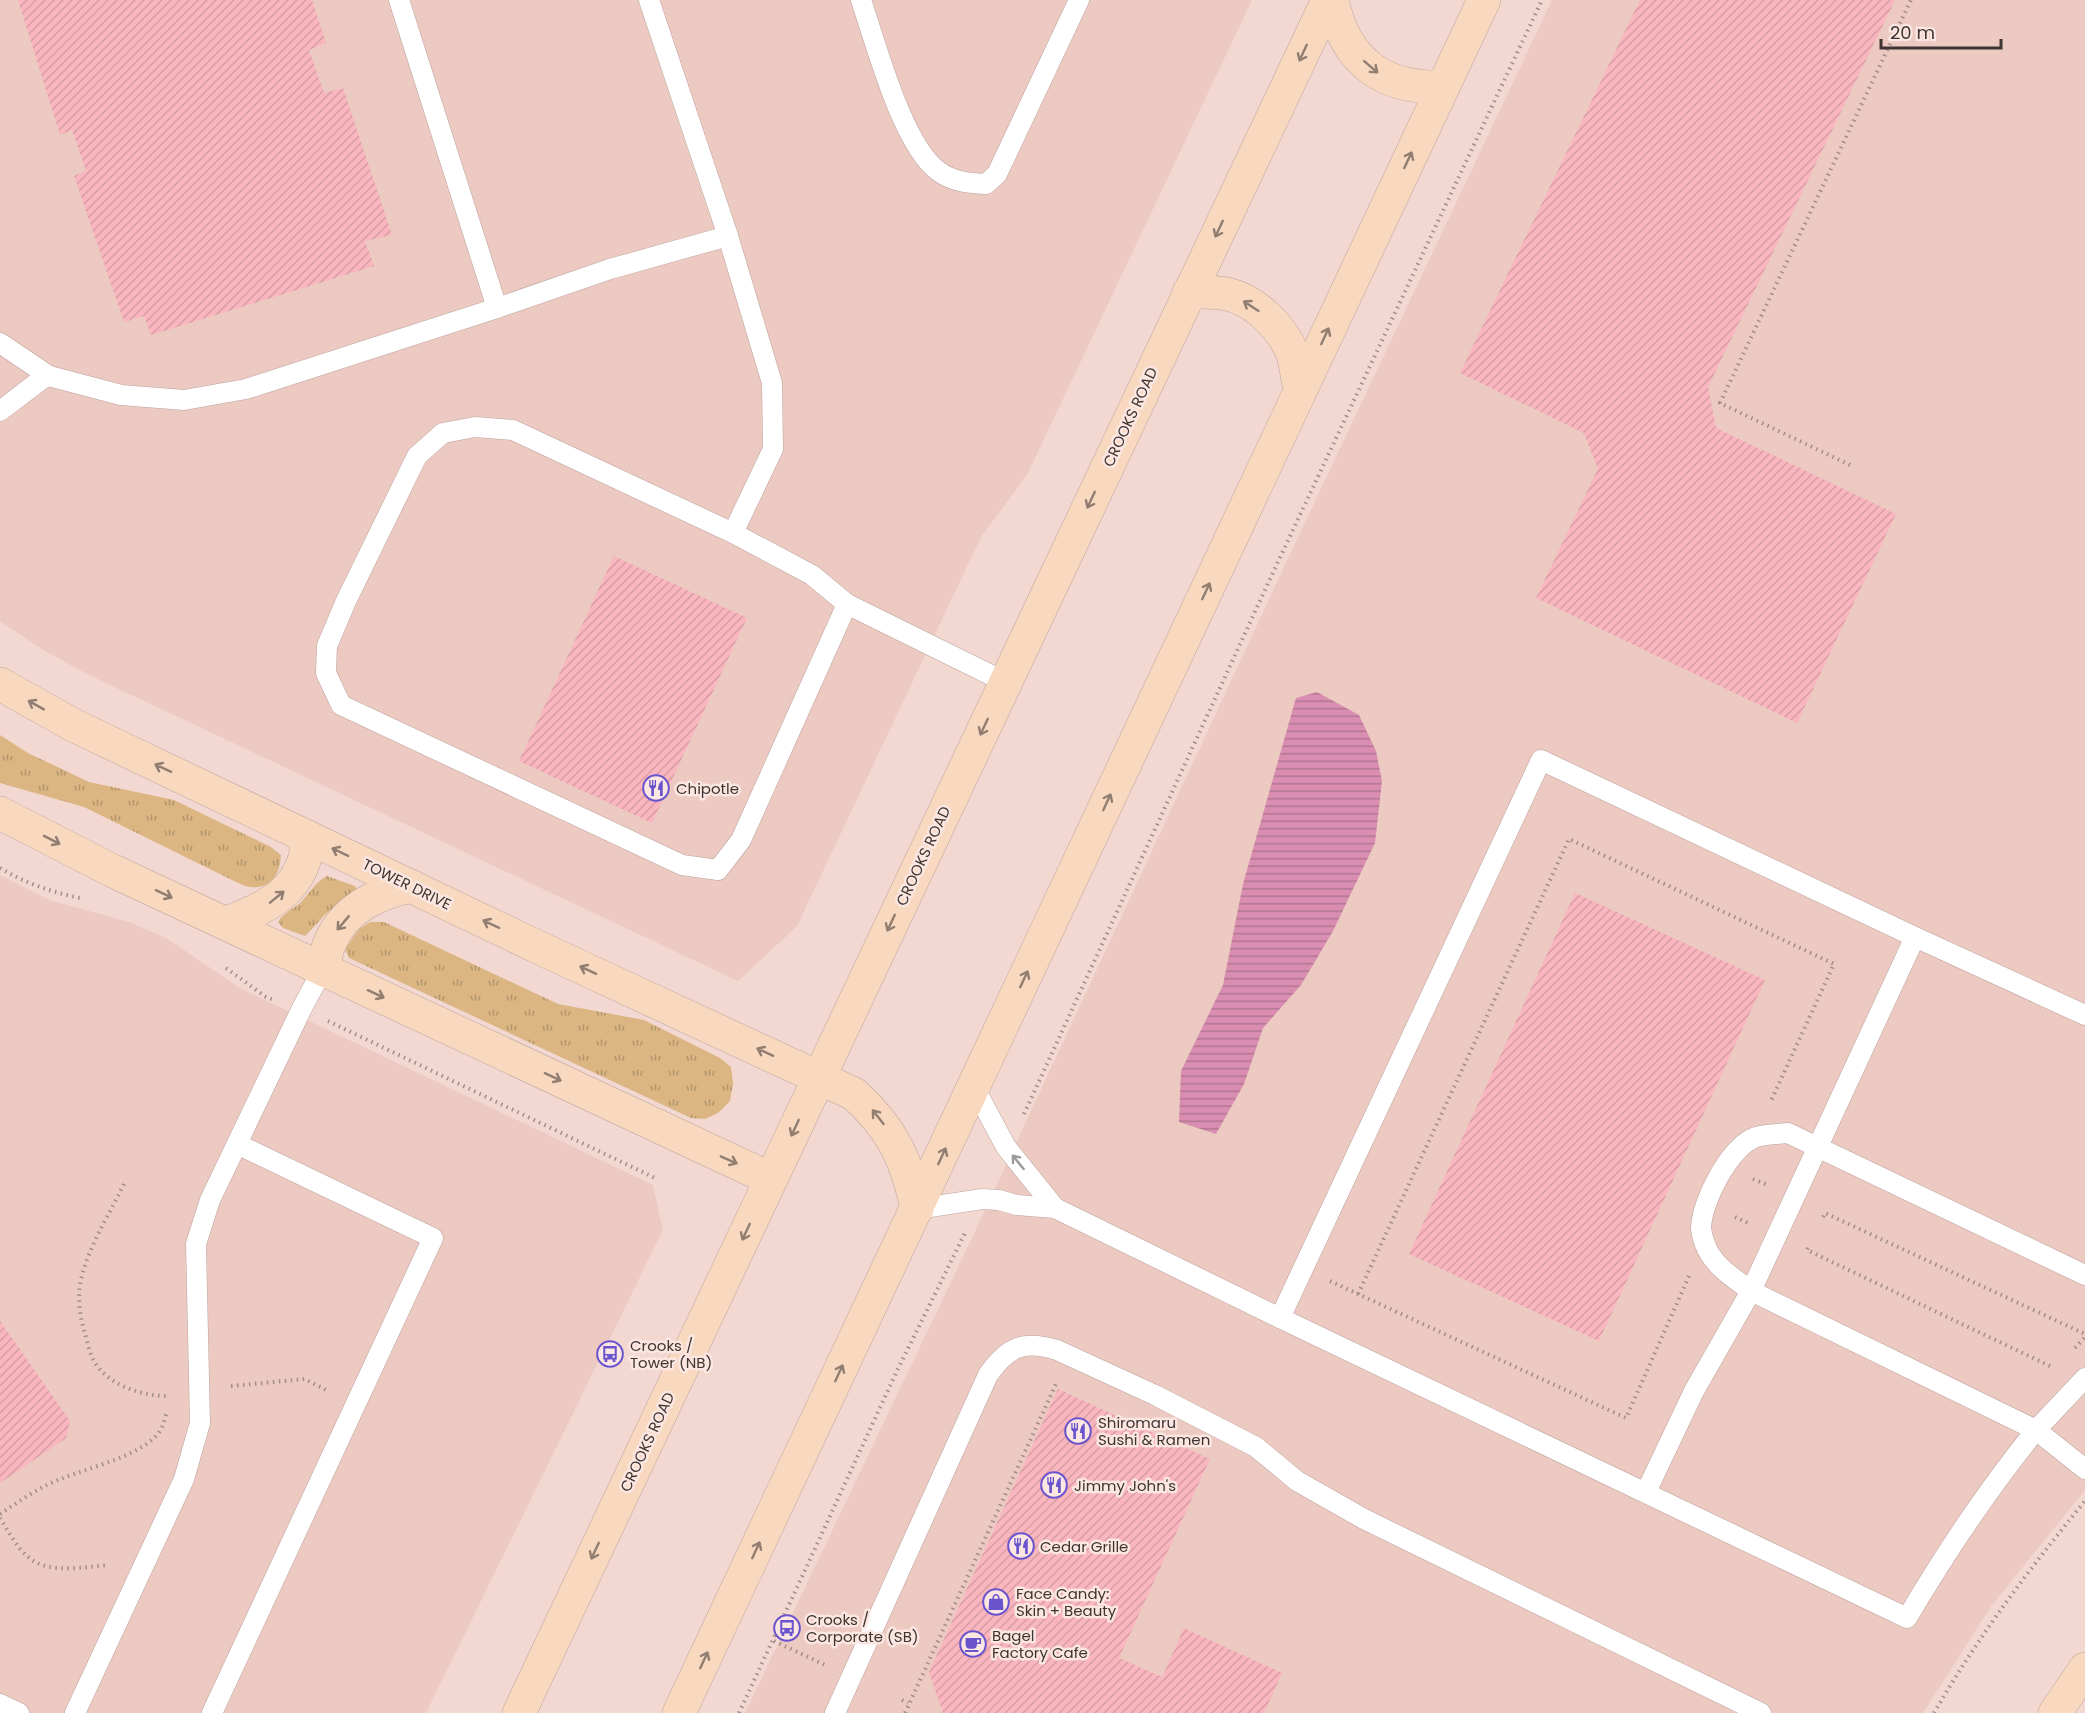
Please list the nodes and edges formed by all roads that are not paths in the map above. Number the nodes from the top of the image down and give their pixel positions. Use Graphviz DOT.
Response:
graph roads {
  1 [pos="399,0"];
  2 [pos="649,0"];
  3 [pos="861,0"];
  4 [pos="1079,0"];
  5 [pos="1328,0"];
  6 [pos="1332,0"];
  7 [pos="1484,0"];
  8 [pos="1443,87"];
  9 [pos="728,236"];
  10 [pos="1189,292"];
  11 [pos="497,308"];
  12 [pos="0,343"];
  13 [pos="50,376"];
  14 [pos="1300,389"];
  15 [pos="0,411"];
  16 [pos="733,533"];
  17 [pos="847,604"];
  18 [pos="1005,682"];
  19 [pos="0,684"];
  20 [pos="0,813"];
  21 [pos="308,837"];
  22 [pos="411,886"];
  23 [pos="226,923"];
  24 [pos="1916,938"];
  25 [pos="323,969"];
  26 [pos="2085,1015"];
  27 [pos="818,1077"];
  28 [pos="974,1088"];
  29 [pos="237,1144"];
  30 [pos="1818,1146"];
  31 [pos="771,1179"];
  32 [pos="1055,1208"];
  33 [pos="917,1209"];
  34 [pos="2085,1275"];
  35 [pos="1751,1291"];
  36 [pos="1280,1318"];
  37 [pos="2085,1378"];
  38 [pos="2036,1430"];
  39 [pos="2085,1469"];
  40 [pos="1646,1492"];
  41 [pos="2085,1669"];
  42 [pos="0,1704"];
  43 [pos="19,1713"];
  44 [pos="75,1713"];
  45 [pos="212,1713"];
  46 [pos="519,1713"];
  47 [pos="678,1713"];
  48 [pos="835,1713"];
  49 [pos="1761,1713"];
  50 [pos="2055,1713"];
  1 -- 11 [label="lane"];
  2 -- 9 [label="lane"];
  3 -- 4 [label="lane"];
  5 -- 10 [label="main road, CROOKS ROAD, one-way"];
  6 -- 8 [label="main road, one-way"];
  7 -- 8 [label="main road"];
  14 -- 8 [label="main road, one-way"];
  9 -- 11 [label="lane"];
  9 -- 16 [label="lane"];
  14 -- 10 [label="main road, one-way"];
  10 -- 18 [label="main road, CROOKS ROAD, one-way"];
  11 -- 13 [label="lane"];
  12 -- 13 [label="lane"];
  13 -- 15 [label="lane"];
  28 -- 14 [label="main road, one-way"];
  16 -- 17 [label="lane"];
  16 -- 17 [label="lane"];
  17 -- 18 [label="lane"];
  18 -- 27 [label="main road, CROOKS ROAD, one-way"];
  21 -- 19 [label="main road, TOWER DRIVE, one-way"];
  20 -- 23 [label="main road, one-way"];
  22 -- 21 [label="main road, TOWER DRIVE, one-way"];
  23 -- 21 [label="main road, one-way"];
  22 -- 25 [label="main road, one-way"];
  27 -- 22 [label="main road, TOWER DRIVE, one-way"];
  23 -- 25 [label="main road"];
  24 -- 26 [label="lane"];
  24 -- 30 [label="lane"];
  24 -- 36 [label="lane"];
  25 -- 29 [label="lane"];
  25 -- 31 [label="main road, one-way"];
  27 -- 31 [label="main road, CROOKS ROAD, one-way"];
  33 -- 27 [label="main road, TOWER DRIVE, one-way"];
  32 -- 28 [label="lane, one-way"];
  33 -- 28 [label="main road, one-way"];
  29 -- 44 [label="lane"];
  29 -- 45 [label="lane"];
  30 -- 34 [label="lane"];
  30 -- 35 [label="lane"];
  30 -- 35 [label="lane"];
  31 -- 46 [label="main road, CROOKS ROAD, one-way"];
  32 -- 33 [label="lane"];
  32 -- 36 [label="lane"];
  47 -- 33 [label="main road, one-way"];
  35 -- 38 [label="lane"];
  35 -- 40 [label="lane"];
  36 -- 40 [label="lane"];
  37 -- 38 [label="lane"];
  38 -- 39 [label="lane"];
  38 -- 40 [label="lane"];
  41 -- 50 [label="main road"];
  42 -- 43 [label="lane"];
  48 -- 49 [label="lane"];
}
